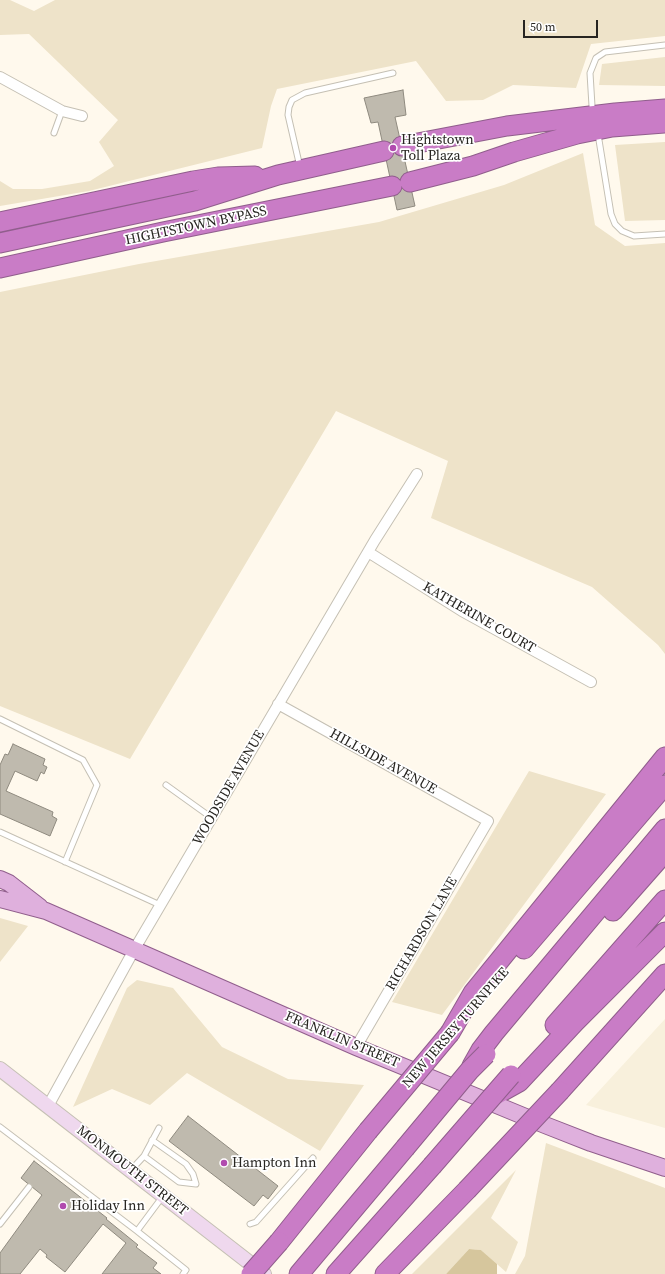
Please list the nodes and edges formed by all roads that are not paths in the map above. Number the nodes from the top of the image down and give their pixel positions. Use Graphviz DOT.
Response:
graph roads {
  1 [pos="665,45"];
  2 [pos="393,73"];
  3 [pos="0,77"];
  4 [pos="665,97"];
  5 [pos="592,106"];
  6 [pos="665,109"];
  7 [pos="62,112"];
  8 [pos="82,116"];
  9 [pos="660,124"];
  10 [pos="507,126"];
  11 [pos="598,129"];
  12 [pos="54,133"];
  13 [pos="301,170"];
  14 [pos="278,175"];
  15 [pos="0,222"];
  16 [pos="665,234"];
  17 [pos="0,243"];
  18 [pos="0,268"];
  19 [pos="417,474"];
  20 [pos="368,552"];
  21 [pos="592,682"];
  22 [pos="278,704"];
  23 [pos="0,719"];
  24 [pos="665,757"];
  25 [pos="166,785"];
  26 [pos="665,785"];
  27 [pos="212,818"];
  28 [pos="488,821"];
  29 [pos="665,829"];
  30 [pos="0,832"];
  31 [pos="665,852"];
  32 [pos="65,862"];
  33 [pos="0,879"];
  34 [pos="0,899"];
  35 [pos="665,900"];
  36 [pos="160,906"];
  37 [pos="46,911"];
  38 [pos="665,932"];
  39 [pos="134,950"];
  40 [pos="665,974"];
  41 [pos="665,991"];
  42 [pos="450,1033"];
  43 [pos="356,1047"];
  44 [pos="483,1052"];
  45 [pos="585,1063"];
  46 [pos="0,1069"];
  47 [pos="515,1079"];
  48 [pos="48,1106"];
  49 [pos="0,1127"];
  50 [pos="159,1128"];
  51 [pos="152,1140"];
  52 [pos="144,1156"];
  53 [pos="312,1158"];
  54 [pos="48,1162"];
  55 [pos="44,1167"];
  56 [pos="665,1168"];
  57 [pos="131,1170"];
  58 [pos="29,1187"];
  59 [pos="163,1196"];
  60 [pos="0,1224"];
  61 [pos="250,1224"];
  62 [pos="137,1231"];
  63 [pos="300,1273"];
  64 [pos="183,1274"];
  65 [pos="251,1274"];
  66 [pos="264,1274"];
  67 [pos="336,1274"];
  68 [pos="385,1274"];
  1 -- 5 [label="lane"];
  2 -- 13 [label="lane"];
  3 -- 7 [label="street"];
  4 -- 5 [label="highway"];
  5 -- 10 [label="highway"];
  6 -- 10 [label="highway"];
  7 -- 8 [label="street"];
  7 -- 12 [label="lane"];
  9 -- 11 [label="highway, HIGHTSTOWN BYPASS"];
  10 -- 13 [label="highway, HIGHTSTOWN BYPASS"];
  11 -- 16 [label="lane"];
  11 -- 18 [label="highway, HIGHTSTOWN BYPASS"];
  13 -- 14 [label="highway, HIGHTSTOWN BYPASS"];
  14 -- 15 [label="highway"];
  14 -- 17 [label="highway, HIGHTSTOWN BYPASS"];
  19 -- 20 [label="street, WOODSIDE AVENUE"];
  20 -- 21 [label="street, KATHERINE COURT"];
  20 -- 22 [label="street, WOODSIDE AVENUE"];
  22 -- 27 [label="street, WOODSIDE AVENUE"];
  22 -- 28 [label="street, HILLSIDE AVENUE"];
  23 -- 32 [label="lane"];
  24 -- 42 [label="highway"];
  25 -- 27 [label="lane"];
  26 -- 42 [label="highway, NEW JERSEY TURNPIKE"];
  27 -- 36 [label="street, WOODSIDE AVENUE"];
  28 -- 43 [label="street, RICHARDSON LANE"];
  29 -- 44 [label="highway"];
  30 -- 32 [label="lane"];
  31 -- 44 [label="highway"];
  32 -- 36 [label="lane"];
  33 -- 37 [label="main road"];
  34 -- 37 [label="main road"];
  35 -- 47 [label="highway"];
  36 -- 39 [label="street, WOODSIDE AVENUE"];
  37 -- 39 [label="main road, FRANKLIN STREET"];
  38 -- 47 [label="highway"];
  39 -- 43 [label="main road, FRANKLIN STREET"];
  39 -- 48 [label="street, WOODSIDE AVENUE"];
  40 -- 45 [label="highway"];
  41 -- 45 [label="highway"];
  42 -- 65 [label="highway, NEW JERSEY TURNPIKE, bridge"];
  43 -- 56 [label="main road, FRANKLIN STREET"];
  44 -- 63 [label="highway, bridge"];
  45 -- 68 [label="highway, bridge"];
  46 -- 48 [label="street, MONMOUTH STREET"];
  47 -- 67 [label="highway, bridge"];
  48 -- 57 [label="street, MONMOUTH STREET"];
  49 -- 54 [label="lane"];
  50 -- 51 [label="lane"];
  51 -- 52 [label="lane"];
  51 -- 52 [label="lane"];
  52 -- 57 [label="lane"];
  53 -- 61 [label="lane"];
  54 -- 55 [label="lane"];
  54 -- 62 [label="lane"];
  57 -- 59 [label="street, MONMOUTH STREET"];
  58 -- 60 [label="lane"];
  59 -- 62 [label="lane"];
  59 -- 66 [label="street, MONMOUTH STREET"];
  62 -- 64 [label="lane"];
}
